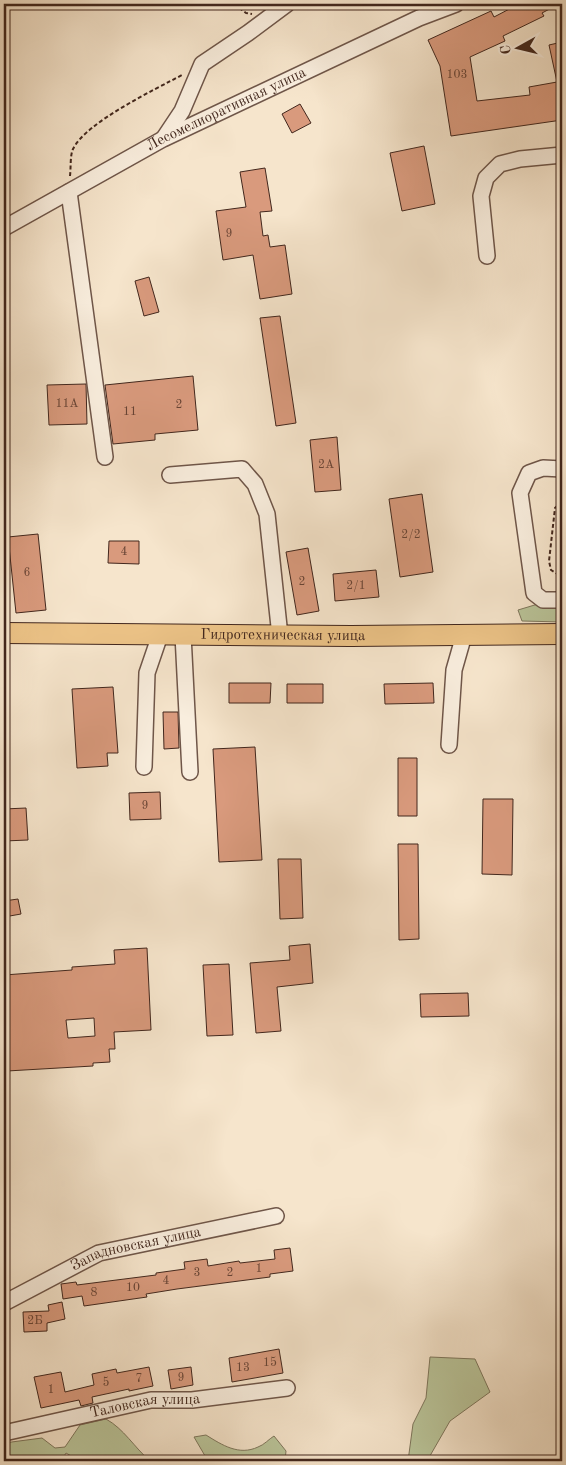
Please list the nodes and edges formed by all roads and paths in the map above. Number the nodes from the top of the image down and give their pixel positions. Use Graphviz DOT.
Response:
graph roads {
  1 [pos="234,4"];
  2 [pos="287,4"];
  3 [pos="456,4"];
  4 [pos="269,18"];
  5 [pos="202,64"];
  6 [pos="163,139"];
  7 [pos="562,156"];
  8 [pos="69,192"];
  9 [pos="4,228"];
  10 [pos="487,256"];
  11 [pos="105,457"];
  12 [pos="562,469"];
  13 [pos="170,475"];
  14 [pos="562,501"];
  15 [pos="562,577"];
  16 [pos="562,600"];
  17 [pos="4,633"];
  18 [pos="562,634"];
  19 [pos="160,635"];
  20 [pos="183,635"];
  21 [pos="464,635"];
  22 [pos="280,636"];
  23 [pos="449,745"];
  24 [pos="144,767"];
  25 [pos="190,772"];
  26 [pos="276,1216"];
  27 [pos="4,1304"];
  28 [pos="287,1388"];
  29 [pos="4,1433"];
  1 -- 4 [label="path"];
  2 -- 4 [label="street"];
  3 -- 6 [label="street, Лесомелиоративная улица"];
  4 -- 5 [label="street"];
  5 -- 6 [label="street"];
  5 -- 8 [label="path"];
  6 -- 8 [label="street, Лесомелиоративная улица"];
  7 -- 10 [label="street"];
  8 -- 9 [label="street, Лесомелиоративная улица"];
  8 -- 11 [label="street"];
  12 -- 16 [label="street"];
  13 -- 22 [label="street"];
  14 -- 15 [label="path"];
  17 -- 19 [label="main road, Гидротехническая улица"];
  18 -- 21 [label="main road, Гидротехническая улица"];
  19 -- 20 [label="main road, Гидротехническая улица"];
  19 -- 24 [label="street"];
  20 -- 22 [label="main road, Гидротехническая улица"];
  20 -- 25 [label="street"];
  21 -- 22 [label="main road, Гидротехническая улица"];
  21 -- 23 [label="street"];
  26 -- 27 [label="street, Западновская улица"];
  28 -- 29 [label="street, Таловская улица"];
}
